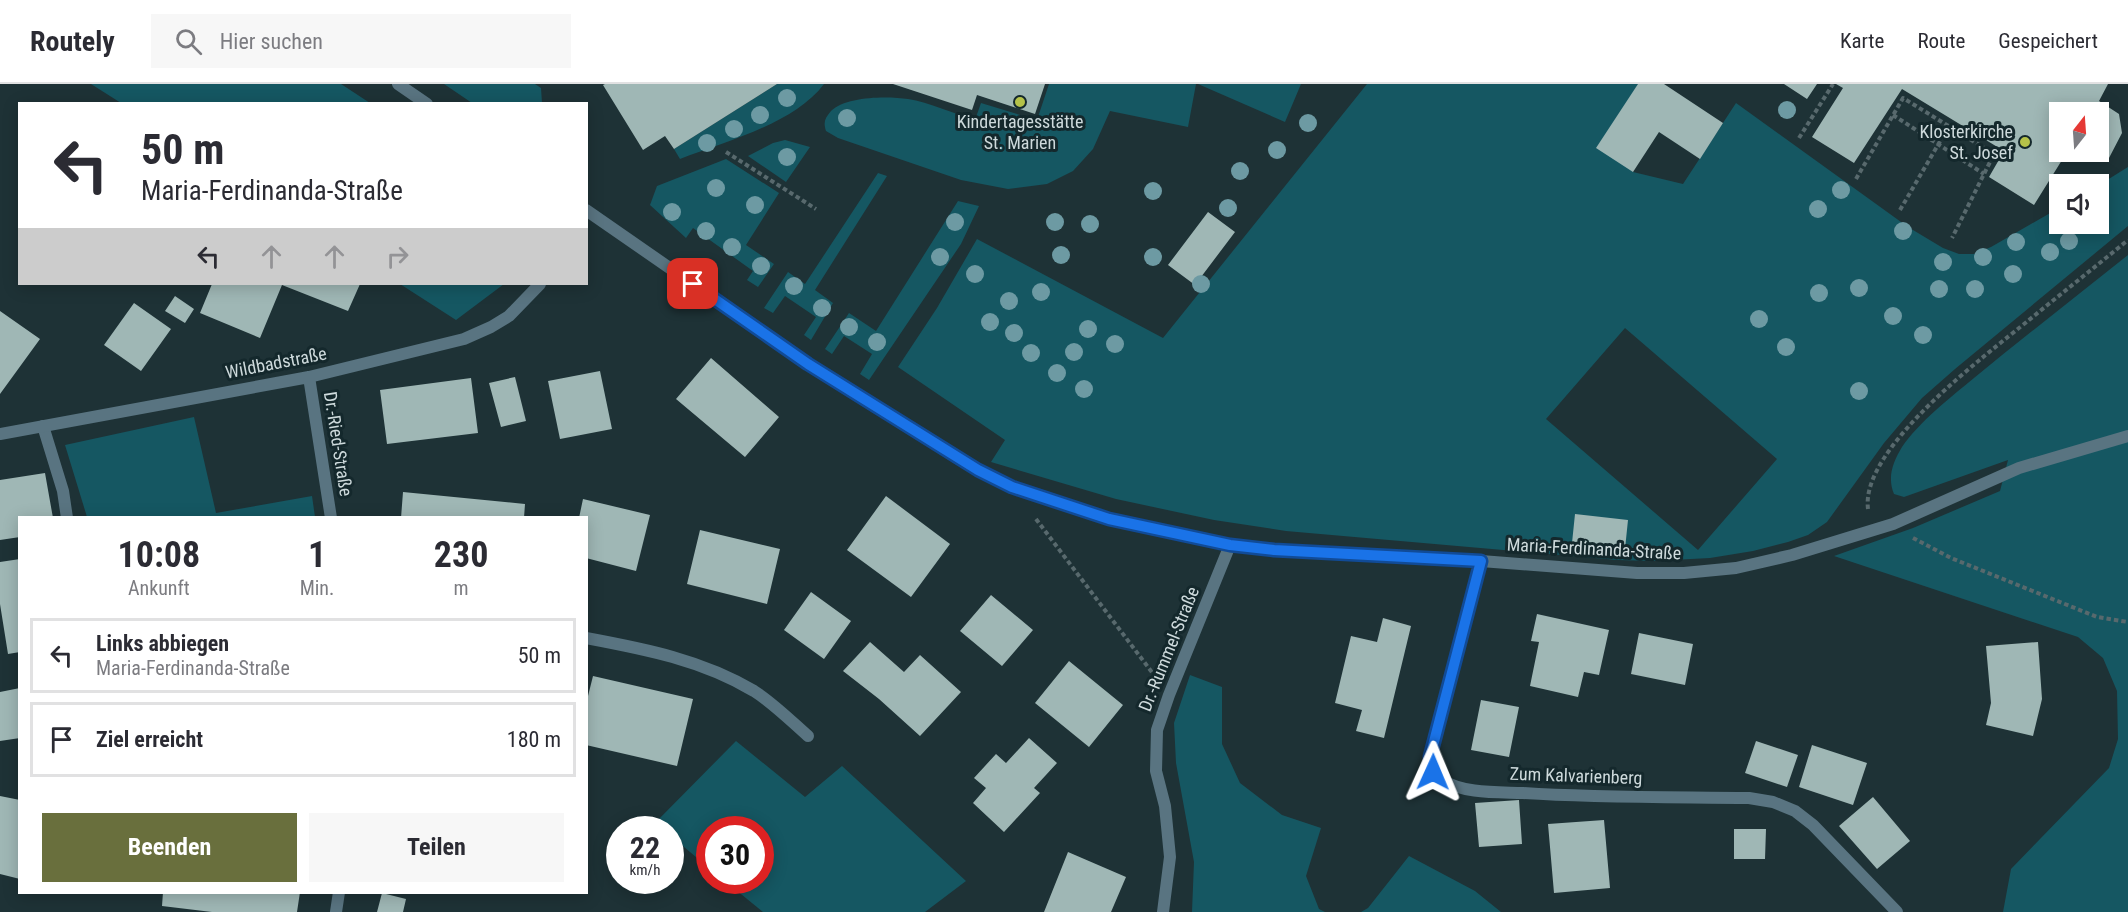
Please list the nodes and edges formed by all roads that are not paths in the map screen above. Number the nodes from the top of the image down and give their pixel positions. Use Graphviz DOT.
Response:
graph roads {
  1 [pos="398,84"];
  2 [pos="424,102"];
  3 [pos="588,211"];
  4 [pos="539,285"];
  5 [pos="309,376"];
  6 [pos="43,426"];
  7 [pos="0,434"];
  8 [pos="2128,435"];
  9 [pos="67,516"];
  10 [pos="331,516"];
  11 [pos="1230,545"];
  12 [pos="1481,561"];
  13 [pos="588,638"];
  14 [pos="808,736"];
  15 [pos="339,894"];
  16 [pos="336,912"];
  17 [pos="1163,912"];
  18 [pos="1897,912"];
  1 -- 2 [label="street"];
  3 -- 11 [label="street, Maria-Ferdinanda-Straße"];
  4 -- 5 [label="street, Wildbadstraße"];
  5 -- 6 [label="street, Wildbadstraße"];
  5 -- 10 [label="street, Dr.-Ried-Straße"];
  6 -- 7 [label="street, Wildbadstraße"];
  6 -- 9 [label="street"];
  8 -- 12 [label="street, Maria-Ferdinanda-Straße"];
  11 -- 12 [label="street, Maria-Ferdinanda-Straße"];
  11 -- 17 [label="street, Dr.-Rummel-Straße"];
  12 -- 18 [label="street, Zum Kalvarienberg"];
  13 -- 14 [label="street"];
  15 -- 16 [label="street"];
}
